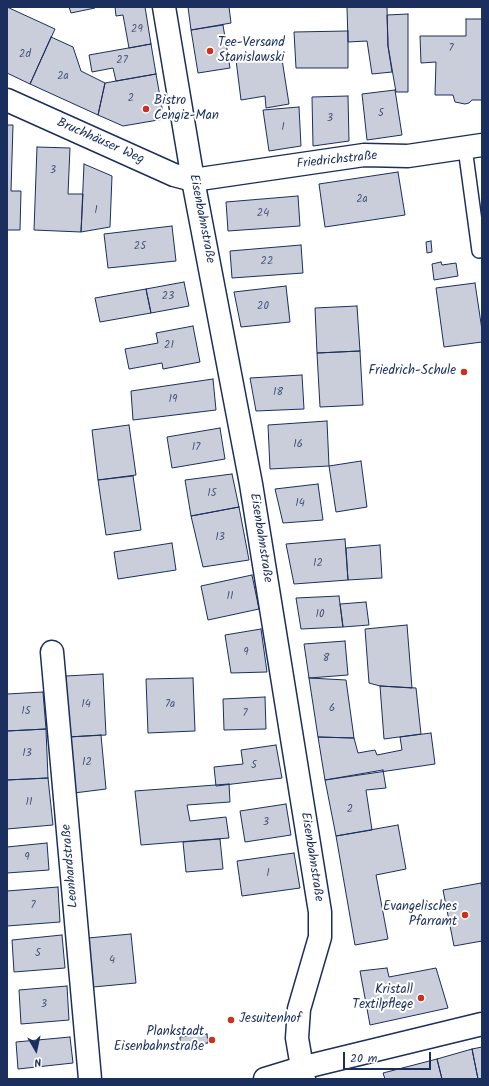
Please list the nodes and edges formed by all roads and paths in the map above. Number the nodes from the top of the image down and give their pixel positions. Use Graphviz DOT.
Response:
graph roads {
  1 [pos="164,7"];
  2 [pos="7,100"];
  3 [pos="474,146"];
  4 [pos="193,180"];
  5 [pos="479,251"];
  6 [pos="52,652"];
  7 [pos="482,1024"];
  8 [pos="302,1074"];
  9 [pos="90,1079"];
  10 [pos="265,1079"];
  1 -- 4 [label="street, Eisenbahnstraße"];
  2 -- 4 [label="street, Bruchhäuser Weg"];
  3 -- 4 [label="street, Friedrichstraße"];
  3 -- 5 [label="lane"];
  4 -- 8 [label="street, Eisenbahnstraße"];
  6 -- 9 [label="street, Leonhardstraße"];
  7 -- 8 [label="street"];
  8 -- 10 [label="street"];
}
